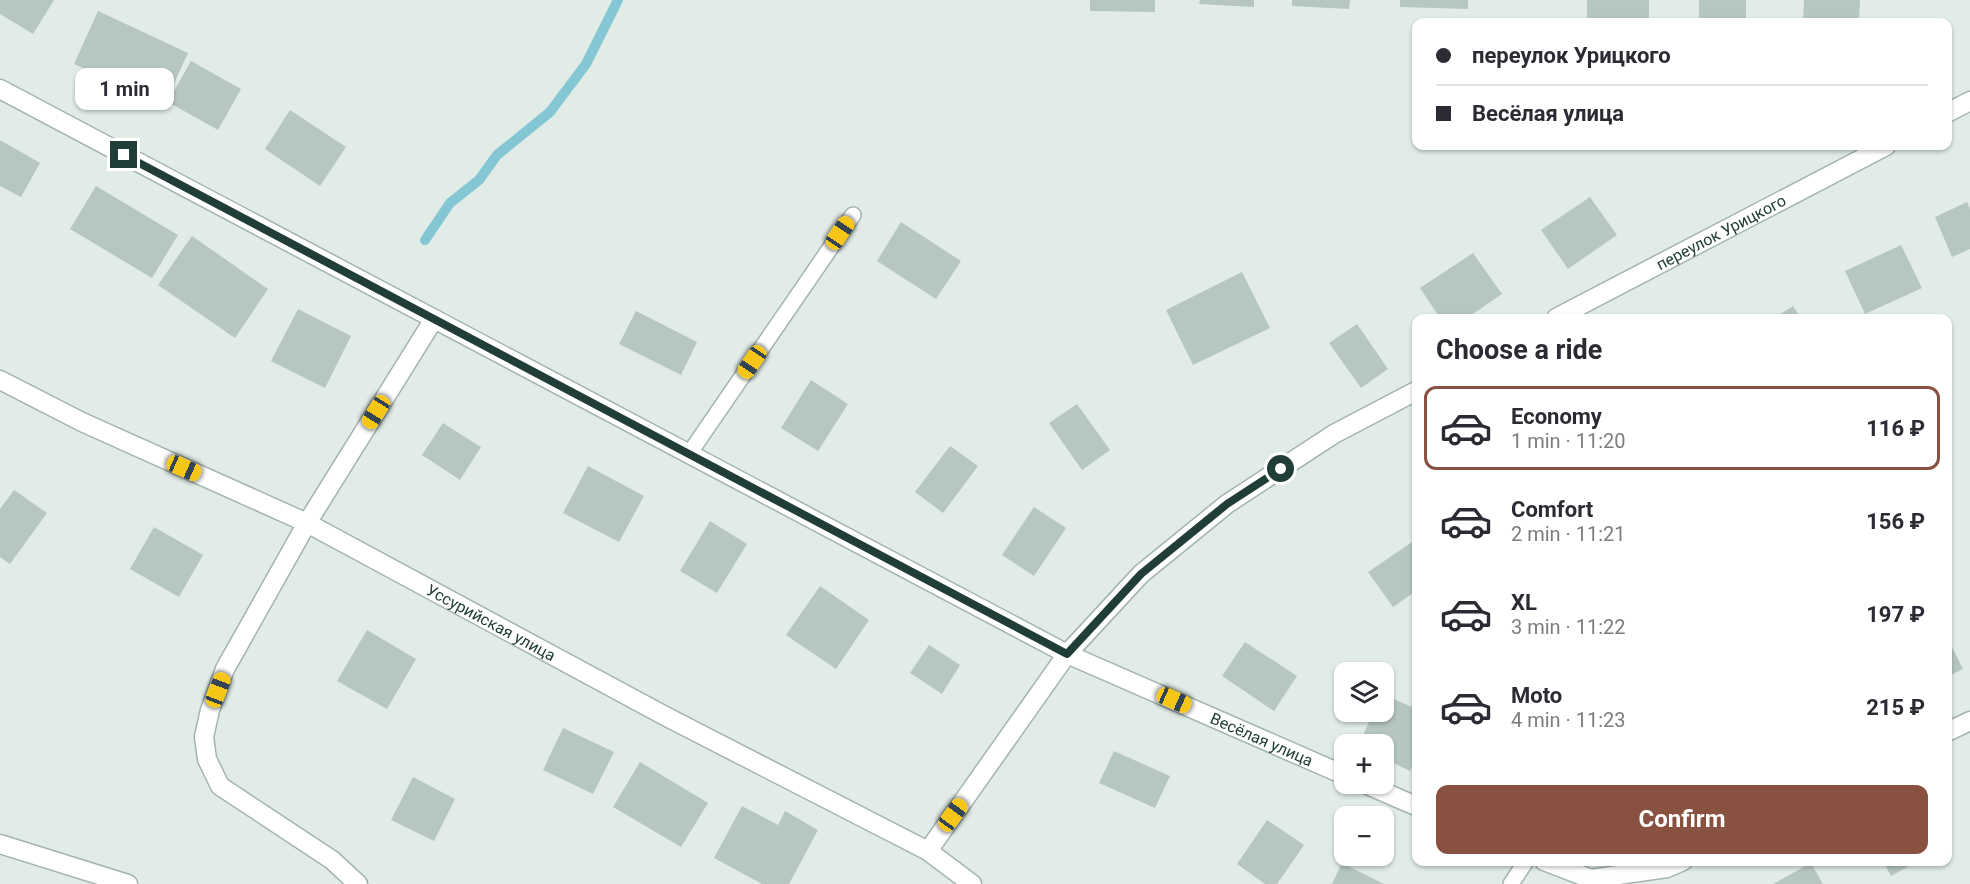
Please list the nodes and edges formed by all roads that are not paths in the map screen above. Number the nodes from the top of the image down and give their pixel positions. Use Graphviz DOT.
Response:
graph roads {
  1 [pos="0,89"];
  2 [pos="1970,101"];
  3 [pos="1952,110"];
  4 [pos="1878,150"];
  5 [pos="853,215"];
  6 [pos="1564,314"];
  7 [pos="434,319"];
  8 [pos="0,380"];
  9 [pos="1412,394"];
  10 [pos="689,454"];
  11 [pos="307,523"];
  12 [pos="1067,654"];
  13 [pos="1970,721"];
  14 [pos="1952,730"];
  15 [pos="1334,771"];
  16 [pos="1388,794"];
  17 [pos="1412,804"];
  18 [pos="0,844"];
  19 [pos="928,851"];
  20 [pos="1524,866"];
  21 [pos="1557,866"];
  22 [pos="1672,866"];
  23 [pos="128,884"];
  24 [pos="358,884"];
  25 [pos="972,884"];
  26 [pos="1511,884"];
  1 -- 7 [label="street, Весёлая улица"];
  2 -- 3 [label="street"];
  4 -- 6 [label="street, переулок Урицкого"];
  5 -- 10 [label="lane"];
  7 -- 10 [label="street, Весёлая улица"];
  7 -- 11 [label="street"];
  8 -- 11 [label="street, Уссурийская улица"];
  9 -- 12 [label="street"];
  10 -- 12 [label="street, Весёлая улица"];
  11 -- 19 [label="street, Уссурийская улица"];
  11 -- 24 [label="street"];
  12 -- 15 [label="street, Весёлая улица"];
  12 -- 19 [label="street"];
  13 -- 14 [label="street"];
  16 -- 17 [label="street"];
  18 -- 23 [label="street"];
  19 -- 25 [label="street, Уссурийская улица"];
  20 -- 26 [label="lane"];
  21 -- 22 [label="street"];
}
